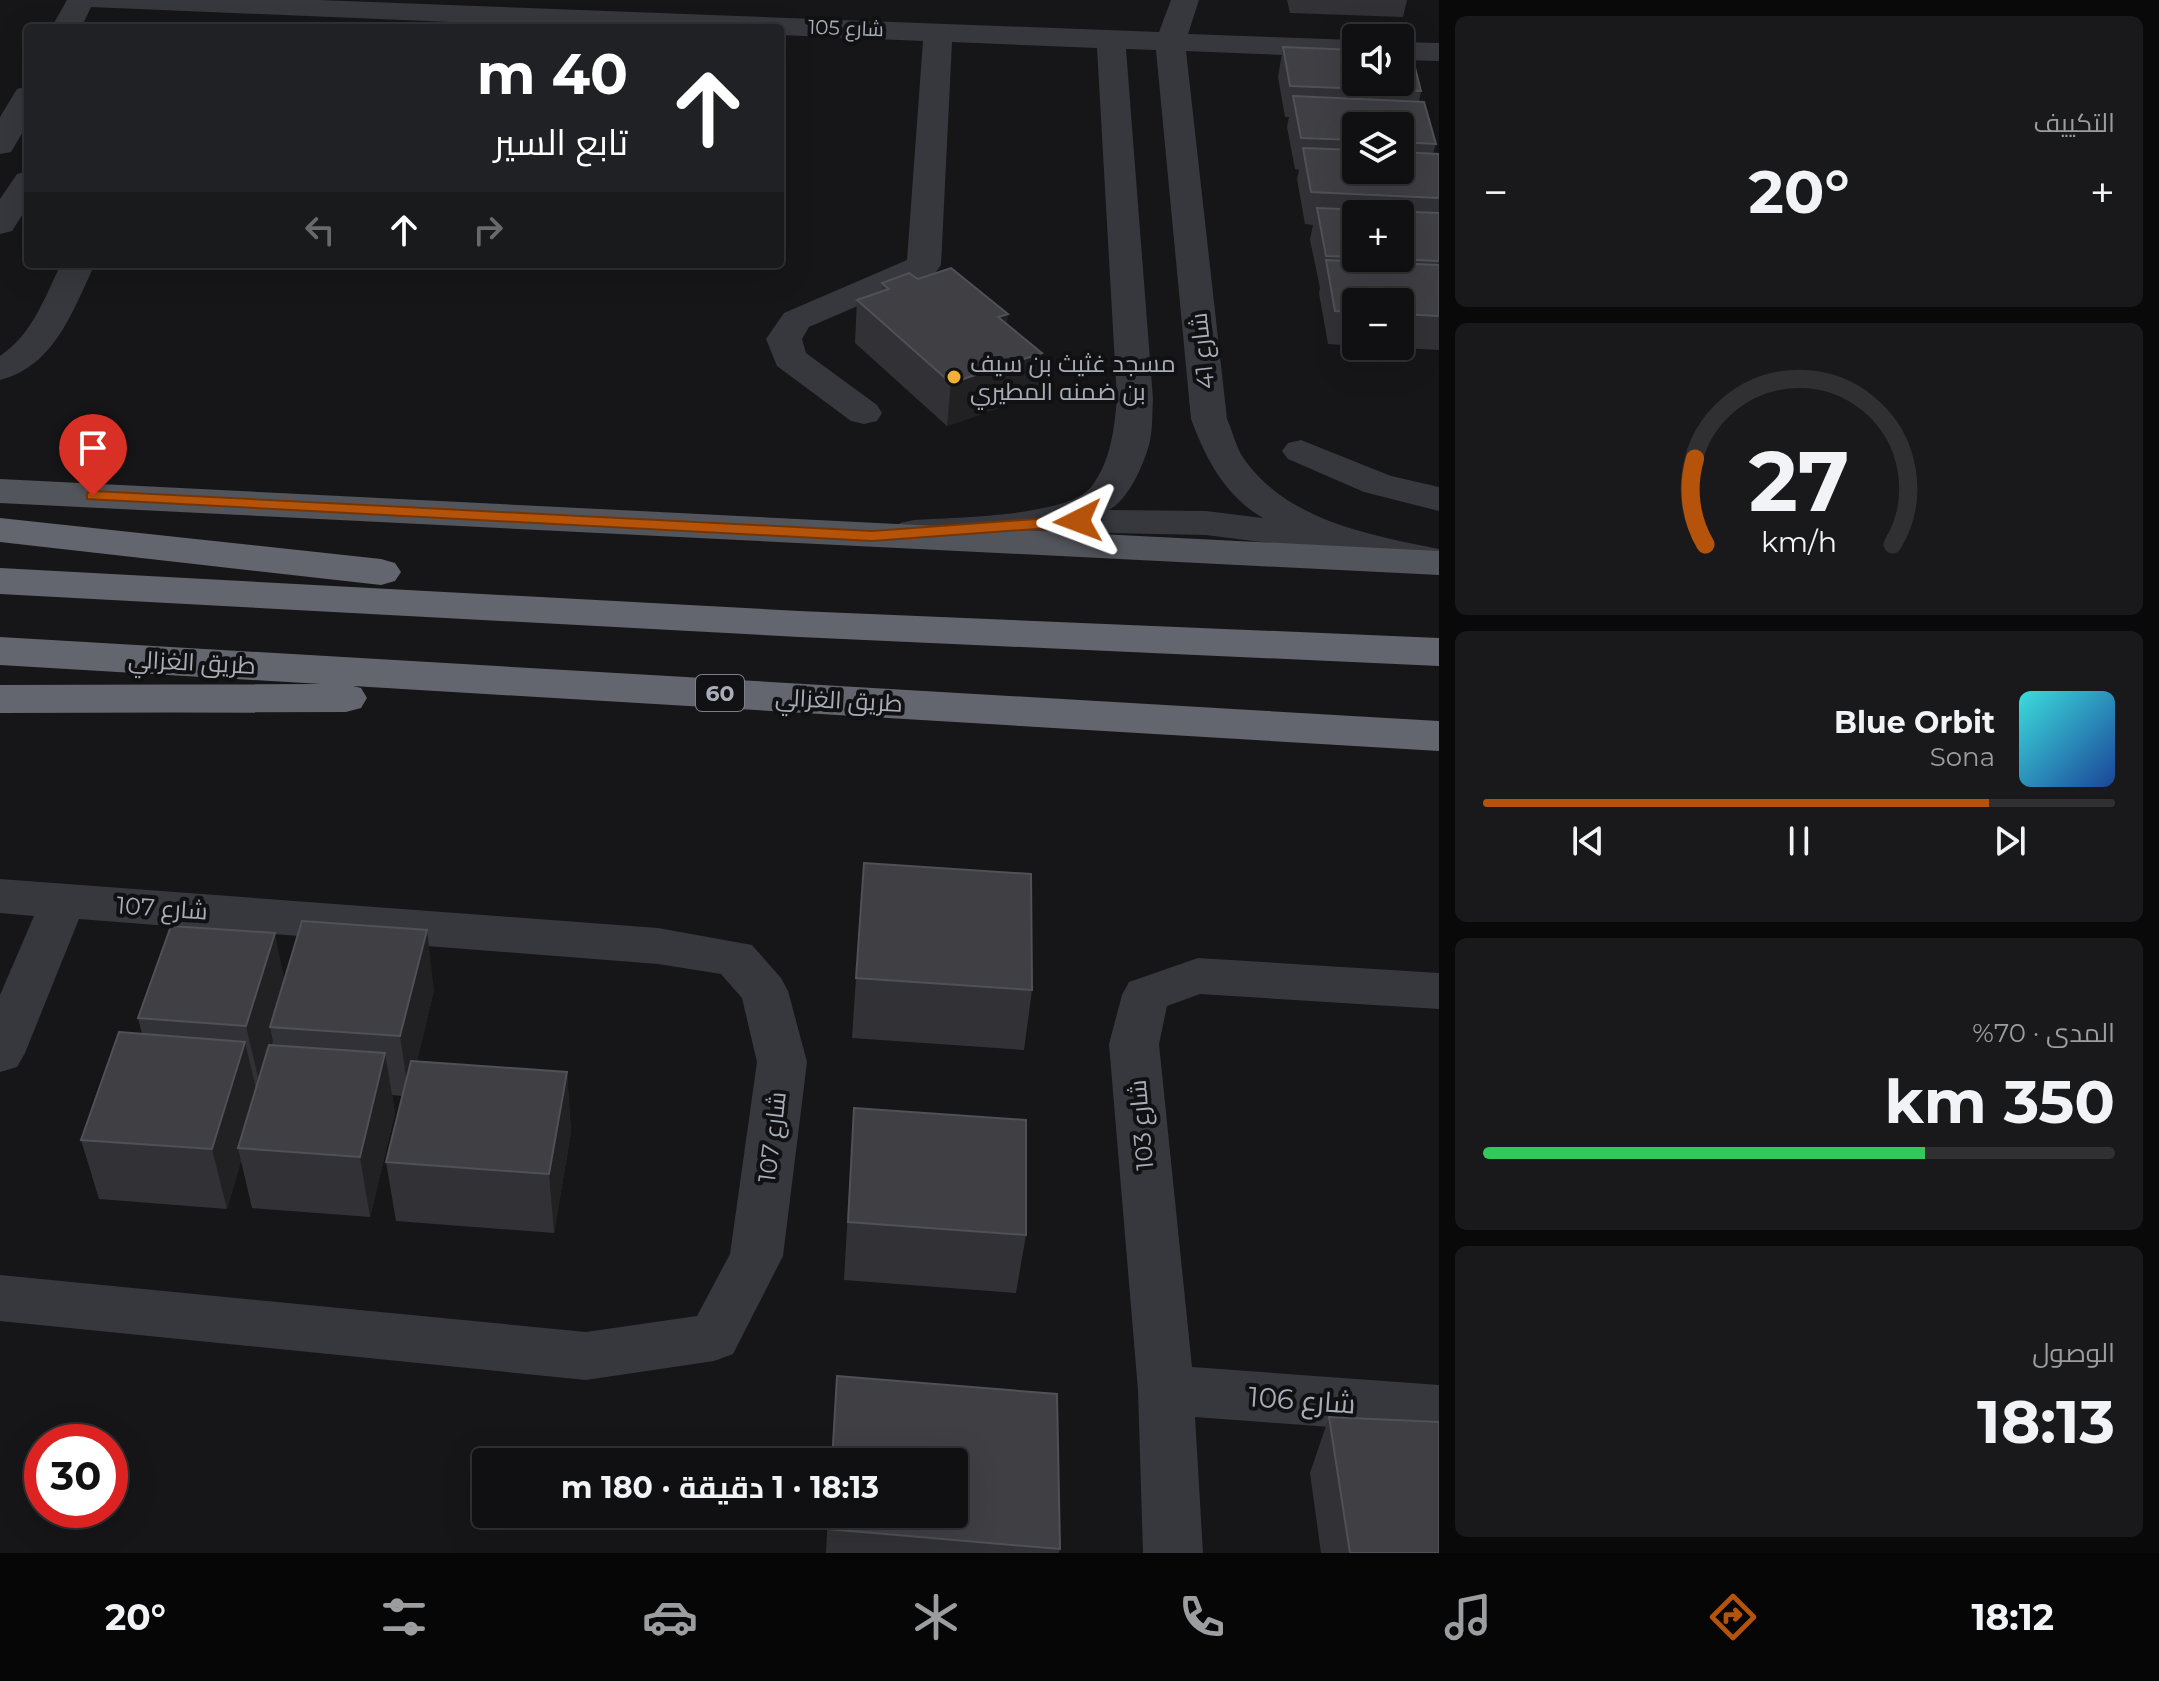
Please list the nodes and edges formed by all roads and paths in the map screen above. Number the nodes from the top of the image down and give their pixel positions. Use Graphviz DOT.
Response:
graph roads {
  1 [pos="81,0"];
  2 [pos="96,0"];
  3 [pos="1185,0"];
  4 [pos="443,20"];
  5 [pos="495,22"];
  6 [pos="68,24"];
  7 [pos="584,24"];
  8 [pos="784,29"];
  9 [pos="938,32"];
  10 [pos="1111,39"];
  11 [pos="1170,42"];
  12 [pos="1342,48"];
  13 [pos="1414,51"];
  14 [pos="1439,52"];
  15 [pos="24,102"];
  16 [pos="0,145"];
  17 [pos="24,187"];
  18 [pos="0,224"];
  19 [pos="76,268"];
  20 [pos="0,369"];
  21 [pos="864,413"];
  22 [pos="1301,451"];
  23 [pos="0,491"];
  24 [pos="1439,499"];
  25 [pos="1055,521"];
  26 [pos="0,530"];
  27 [pos="872,536"];
  28 [pos="1354,544"];
  29 [pos="1439,562"];
  30 [pos="0,581"];
  31 [pos="799,624"];
  32 [pos="0,651"];
  33 [pos="1439,652"];
  34 [pos="766,695"];
  35 [pos="0,699"];
  36 [pos="1439,736"];
  37 [pos="0,896"];
  38 [pos="63,901"];
  39 [pos="1439,991"];
  40 [pos="0,1053"];
  41 [pos="0,1298"];
  42 [pos="1166,1390"];
  43 [pos="1439,1410"];
  44 [pos="1173,1553"];
  1 -- 6 [label="street"];
  2 -- 4 [label="street, شارع 105"];
  3 -- 11 [label="street, شارع 41"];
  4 -- 5 [label="street, شارع 105"];
  5 -- 7 [label="street, شارع 105"];
  8 -- 9 [label="street, شارع 105"];
  9 -- 10 [label="street, شارع 105"];
  9 -- 21 [label="street"];
  10 -- 11 [label="street, شارع 105"];
  10 -- 25 [label="street"];
  11 -- 12 [label="street, شارع 105"];
  11 -- 28 [label="street, شارع 41"];
  13 -- 14 [label="street"];
  15 -- 16 [label="street"];
  17 -- 18 [label="street"];
  19 -- 20 [label="street"];
  22 -- 24 [label="street"];
  23 -- 27 [label="main road"];
  25 -- 27 [label="street"];
  25 -- 28 [label="street"];
  26 -- 31 [label="highway"];
  27 -- 29 [label="main road"];
  28 -- 29 [label="street, شارع 41"];
  30 -- 31 [label="highway"];
  31 -- 33 [label="highway"];
  32 -- 34 [label="highway, طريق الغزالي / 60"];
  34 -- 35 [label="highway"];
  34 -- 36 [label="highway, طريق الغزالي / 60"];
  37 -- 38 [label="street, شارع 107"];
  38 -- 40 [label="street"];
  38 -- 41 [label="street, شارع 107"];
  39 -- 42 [label="street, شارع 103"];
  42 -- 43 [label="street, شارع 106"];
  42 -- 44 [label="street, شارع 103"];
}
